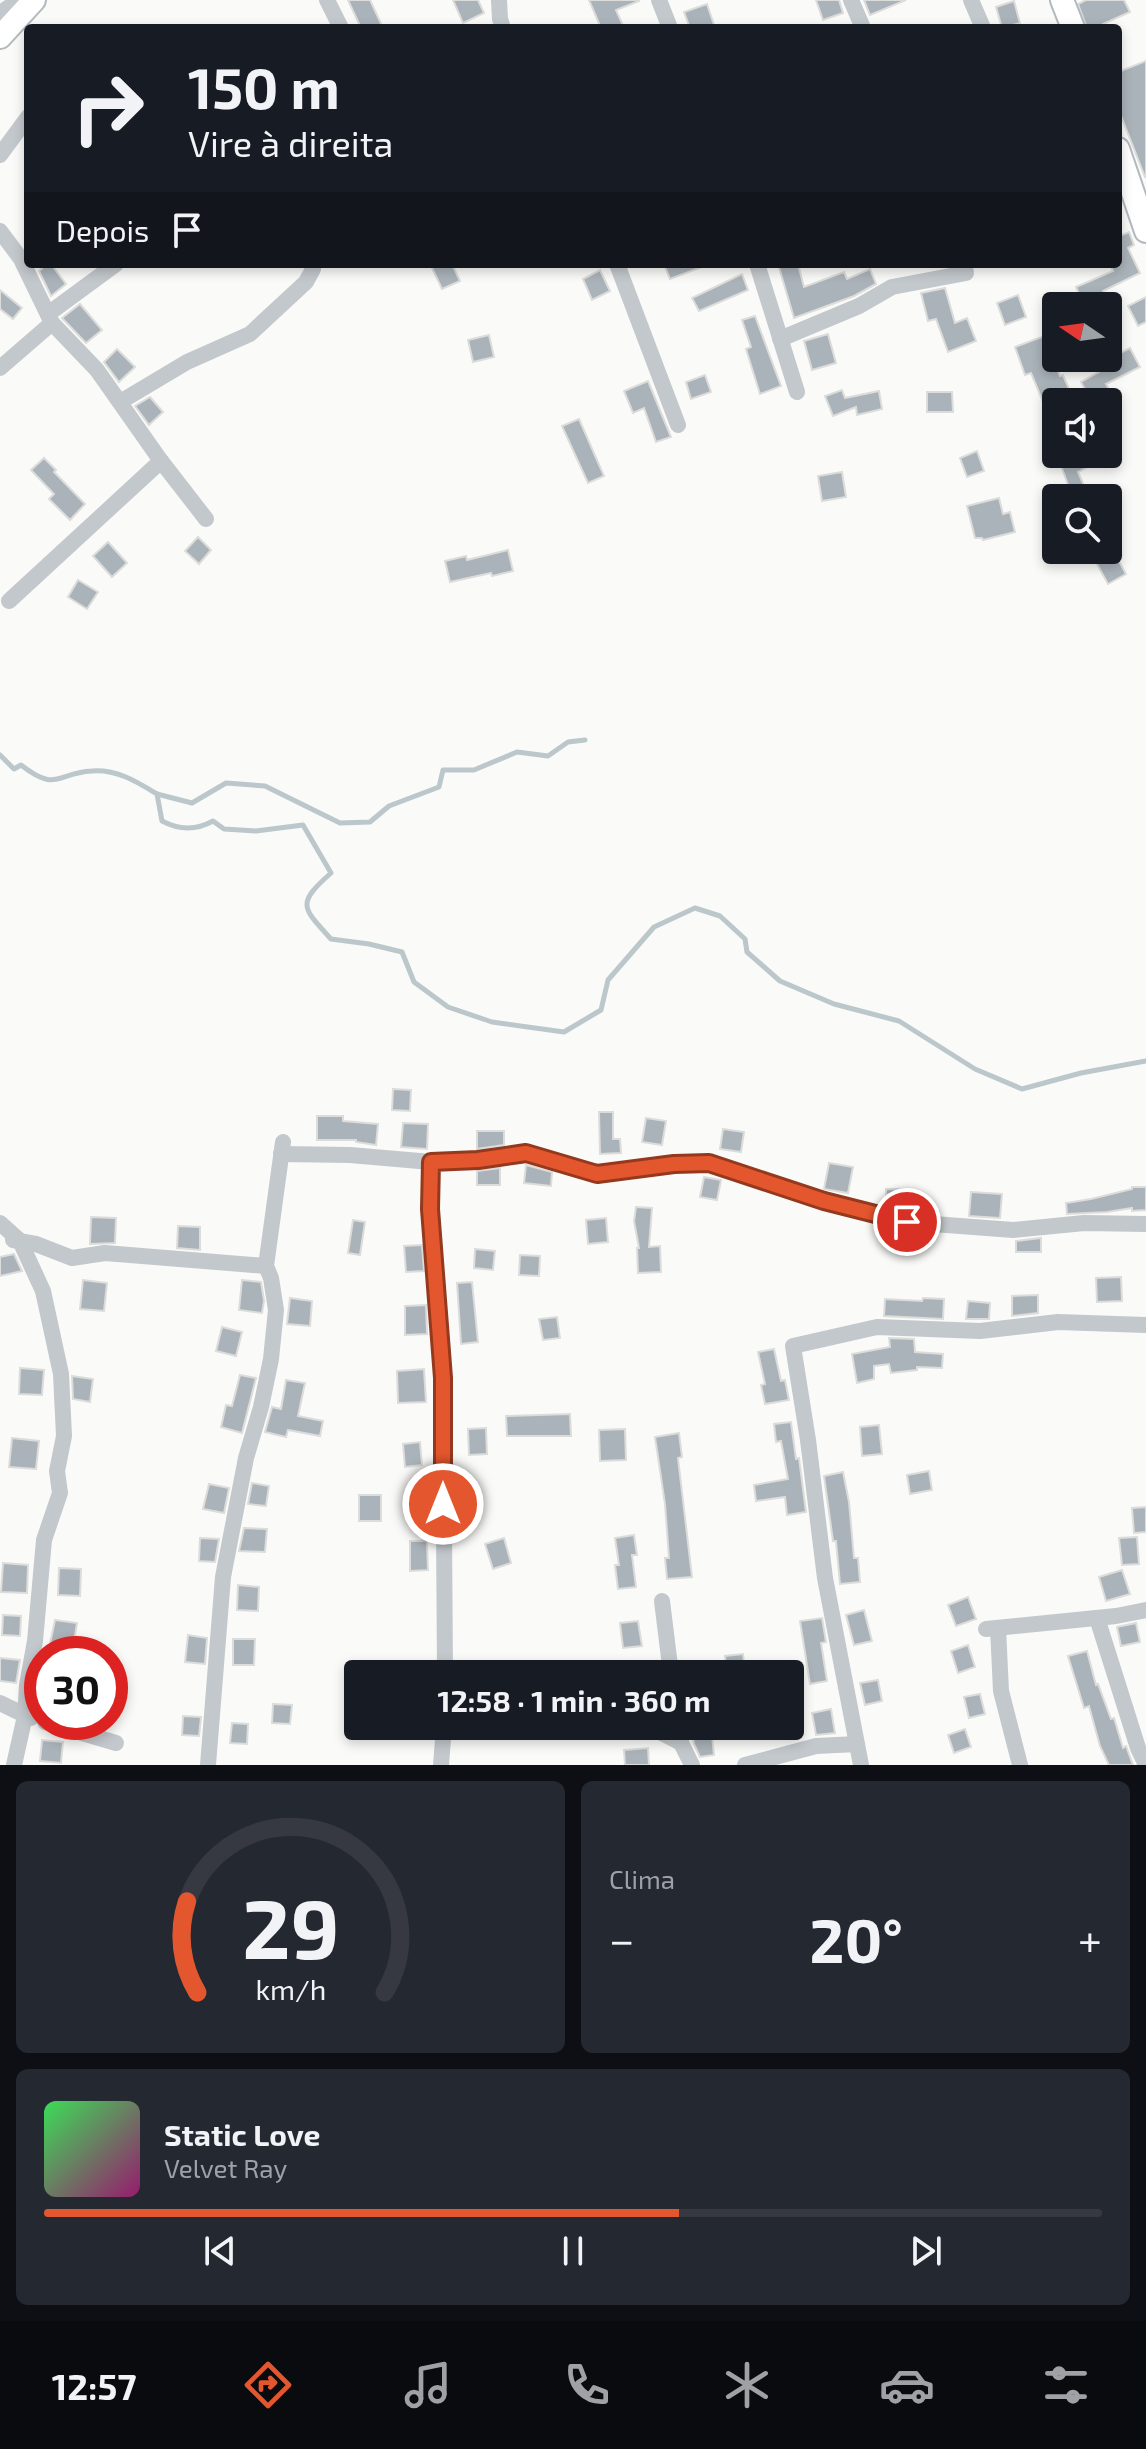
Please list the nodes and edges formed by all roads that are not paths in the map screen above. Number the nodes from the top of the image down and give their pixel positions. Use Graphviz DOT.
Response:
graph roads {
  1 [pos="20,0"];
  2 [pos="34,0"];
  3 [pos="327,0"];
  4 [pos="499,0"];
  5 [pos="659,0"];
  6 [pos="851,0"];
  7 [pos="971,0"];
  8 [pos="1062,0"];
  9 [pos="0,13"];
  10 [pos="339,24"];
  11 [pos="502,24"];
  12 [pos="668,24"];
  13 [pos="861,24"];
  14 [pos="981,24"];
  15 [pos="1071,24"];
  16 [pos="0,37"];
  17 [pos="24,122"];
  18 [pos="0,155"];
  19 [pos="1122,161"];
  20 [pos="0,231"];
  21 [pos="1146,231"];
  22 [pos="24,265"];
  23 [pos="25,268"];
  24 [pos="111,268"];
  25 [pos="313,268"];
  26 [pos="619,268"];
  27 [pos="758,268"];
  28 [pos="965,268"];
  29 [pos="50,318"];
  30 [pos="780,339"];
  31 [pos="0,368"];
  32 [pos="797,392"];
  33 [pos="120,402"];
  34 [pos="678,425"];
  35 [pos="161,461"];
  36 [pos="206,519"];
  37 [pos="9,601"];
  38 [pos="431,1162"];
  39 [pos="0,1223"];
  40 [pos="1146,1224"];
  41 [pos="0,1237"];
  42 [pos="20,1241"];
  43 [pos="266,1266"];
  44 [pos="1146,1325"];
  45 [pos="662,1601"];
  46 [pos="1146,1610"];
  47 [pos="1097,1618"];
  48 [pos="35,1636"];
  49 [pos="445,1660"];
  50 [pos="669,1660"];
  51 [pos="0,1703"];
  52 [pos="24,1715"];
  53 [pos="24,1720"];
  54 [pos="106,1740"];
  55 [pos="443,1740"];
  56 [pos="682,1740"];
  57 [pos="116,1743"];
  58 [pos="857,1744"];
  59 [pos="14,1765"];
  60 [pos="208,1765"];
  61 [pos="441,1765"];
  62 [pos="692,1765"];
  63 [pos="745,1765"];
  64 [pos="861,1765"];
  65 [pos="1020,1765"];
  66 [pos="1146,1765"];
  1 -- 9 [label="street"];
  2 -- 16 [label="street"];
  3 -- 10 [label="street"];
  4 -- 11 [label="street"];
  5 -- 12 [label="street"];
  6 -- 13 [label="street"];
  7 -- 14 [label="street"];
  8 -- 15 [label="street"];
  17 -- 18 [label="street"];
  19 -- 21 [label="street"];
  20 -- 22 [label="street"];
  23 -- 29 [label="street"];
  24 -- 29 [label="street"];
  25 -- 33 [label="street"];
  26 -- 34 [label="street"];
  27 -- 30 [label="street"];
  28 -- 30 [label="street"];
  29 -- 31 [label="street"];
  29 -- 33 [label="street"];
  30 -- 32 [label="street"];
  33 -- 35 [label="street"];
  35 -- 36 [label="street"];
  35 -- 37 [label="street"];
  38 -- 40 [label="street"];
  38 -- 43 [label="street"];
  38 -- 49 [label="street"];
  39 -- 42 [label="street"];
  41 -- 42 [label="street"];
  42 -- 43 [label="street"];
  42 -- 48 [label="street"];
  43 -- 60 [label="street"];
  44 -- 58 [label="street"];
  45 -- 50 [label="street"];
  46 -- 47 [label="street"];
  47 -- 65 [label="street"];
  47 -- 66 [label="street"];
  51 -- 52 [label="street"];
  53 -- 59 [label="street"];
  54 -- 57 [label="street"];
  55 -- 61 [label="street"];
  56 -- 62 [label="street"];
  58 -- 63 [label="street"];
  58 -- 64 [label="street"];
}
